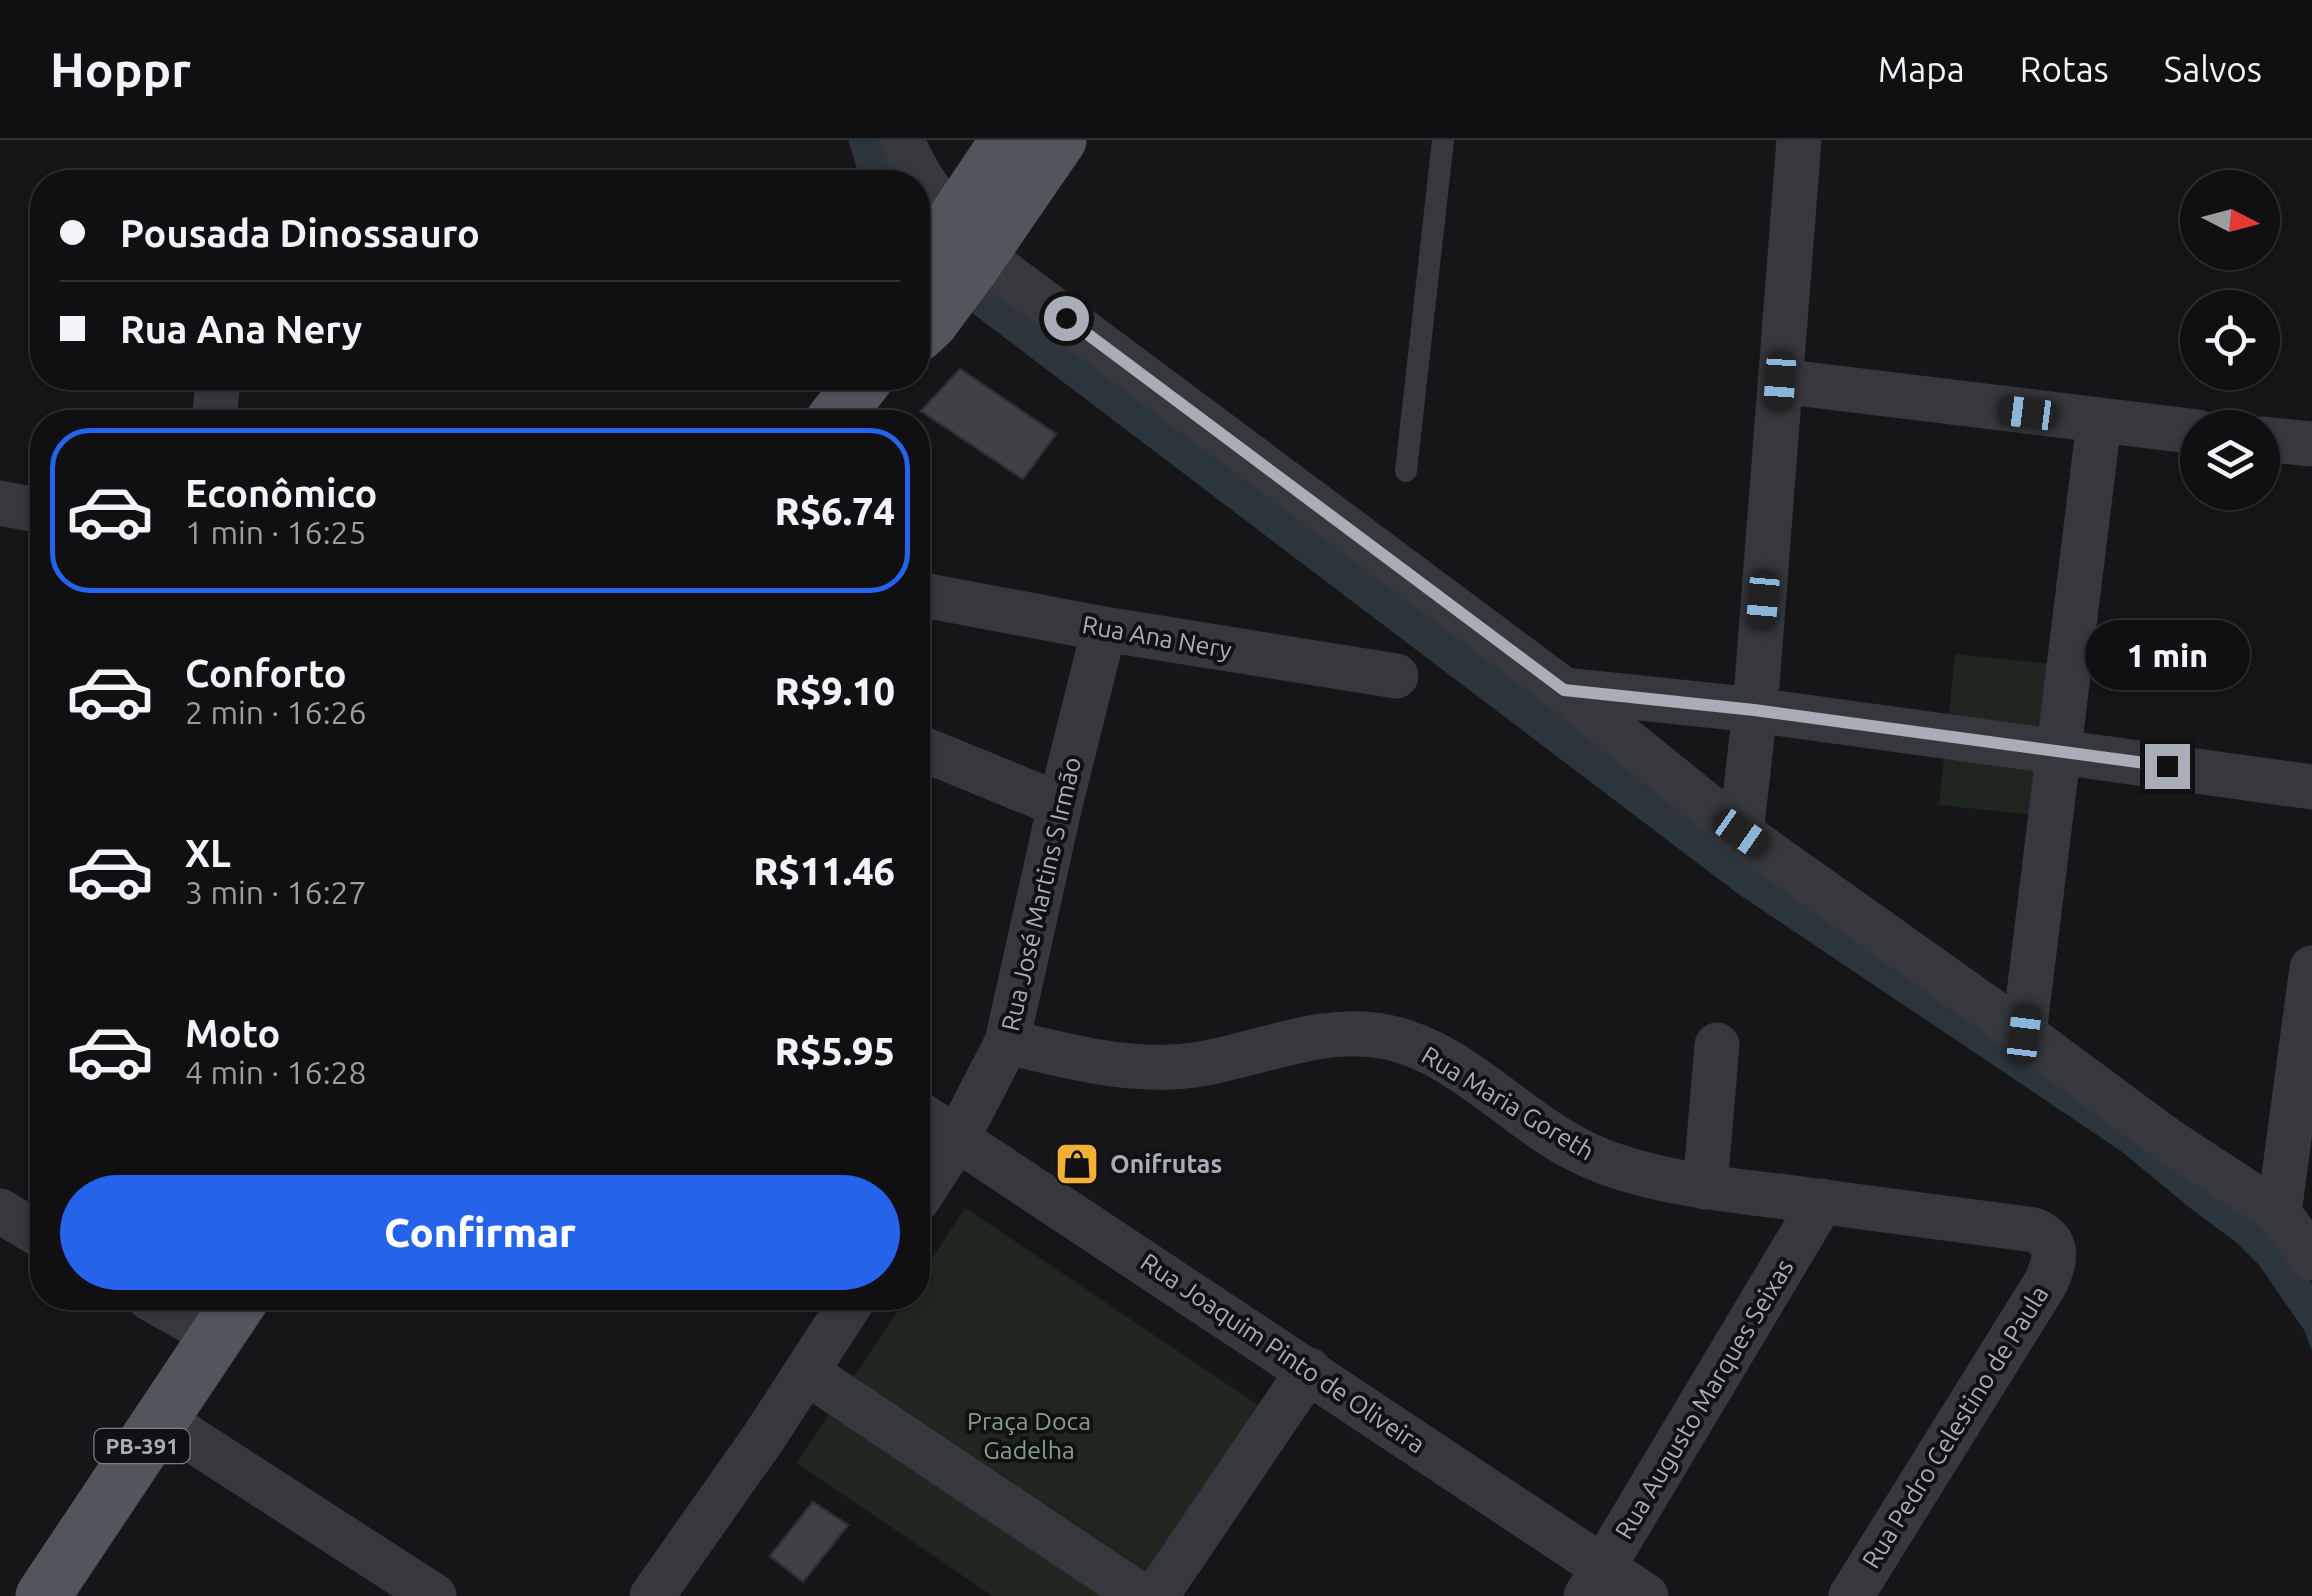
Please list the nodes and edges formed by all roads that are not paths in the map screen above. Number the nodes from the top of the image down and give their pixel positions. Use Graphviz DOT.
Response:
graph roads {
  1 [pos="902,140"];
  2 [pos="1008,140"];
  3 [pos="1059,140"];
  4 [pos="1443,140"];
  5 [pos="1798,140"];
  6 [pos="914,170"];
  7 [pos="930,193"];
  8 [pos="945,272"];
  9 [pos="1780,381"];
  10 [pos="857,390"];
  11 [pos="841,410"];
  12 [pos="2098,422"];
  13 [pos="2180,430"];
  14 [pos="2280,441"];
  15 [pos="2312,444"];
  16 [pos="1406,472"];
  17 [pos="0,503"];
  18 [pos="30,509"];
  19 [pos="930,596"];
  20 [pos="1104,629"];
  21 [pos="1396,676"];
  22 [pos="1564,690"];
  23 [pos="1754,710"];
  24 [pos="2058,750"];
  25 [pos="930,752"];
  26 [pos="2312,787"];
  27 [pos="1060,805"];
  28 [pos="1741,833"];
  29 [pos="2312,968"];
  30 [pos="2024,1034"];
  31 [pos="1008,1042"];
  32 [pos="1717,1045"];
  33 [pos="930,1120"];
  34 [pos="958,1138"];
  35 [pos="930,1181"];
  36 [pos="1705,1187"];
  37 [pos="1822,1202"];
  38 [pos="0,1212"];
  39 [pos="2279,1214"];
  40 [pos="30,1229"];
  41 [pos="2055,1256"];
  42 [pos="2312,1258"];
  43 [pos="201,1310"];
  44 [pos="846,1310"];
  45 [pos="230,1317"];
  46 [pos="1308,1370"];
  47 [pos="806,1372"];
  48 [pos="160,1420"];
  49 [pos="1595,1582"];
  50 [pos="43,1596"];
  51 [pos="434,1596"];
  52 [pos="652,1596"];
  53 [pos="1140,1596"];
  54 [pos="1156,1596"];
  55 [pos="1646,1596"];
  56 [pos="1851,1596"];
  1 -- 6 [label="street"];
  2 -- 8 [label="main road"];
  3 -- 8 [label="main road"];
  4 -- 16 [label="lane"];
  5 -- 9 [label="street"];
  7 -- 8 [label="street"];
  8 -- 22 [label="street"];
  9 -- 12 [label="street"];
  9 -- 23 [label="street"];
  10 -- 11 [label="main road"];
  12 -- 13 [label="street"];
  12 -- 24 [label="street"];
  14 -- 15 [label="street"];
  17 -- 18 [label="street"];
  19 -- 20 [label="street, Rua Ana Nery"];
  20 -- 21 [label="street, Rua Ana Nery"];
  20 -- 27 [label="street, Rua José Martins S Irmão"];
  22 -- 23 [label="street"];
  22 -- 28 [label="street"];
  23 -- 24 [label="street"];
  23 -- 28 [label="street"];
  24 -- 26 [label="street"];
  24 -- 30 [label="street"];
  25 -- 27 [label="street"];
  27 -- 31 [label="street, Rua José Martins S Irmão"];
  28 -- 30 [label="street"];
  29 -- 39 [label="street"];
  30 -- 39 [label="street"];
  31 -- 34 [label="street, Rua José Martins S Irmão"];
  31 -- 36 [label="street, Rua Maria Goreth"];
  32 -- 36 [label="street"];
  33 -- 34 [label="street, Rua Joaquim Pinto de Oliveira"];
  34 -- 35 [label="street, Rua José Martins S Irmão"];
  34 -- 46 [label="street, Rua Joaquim Pinto de Oliveira"];
  36 -- 37 [label="street, Rua Maria Goreth"];
  37 -- 41 [label="street, Rua Maria Goreth"];
  37 -- 49 [label="street, Rua Augusto Marques Seixas"];
  38 -- 40 [label="street"];
  39 -- 42 [label="street"];
  41 -- 56 [label="street, Rua Pedro Celestino de Paula"];
  43 -- 45 [label="street"];
  44 -- 47 [label="street"];
  45 -- 48 [label="main road, PB-391"];
  46 -- 49 [label="street, Rua Joaquim Pinto de Oliveira"];
  46 -- 54 [label="street"];
  47 -- 52 [label="street"];
  47 -- 53 [label="street"];
  48 -- 50 [label="main road, PB-391"];
  48 -- 51 [label="street"];
  49 -- 55 [label="street, Rua Joaquim Pinto de Oliveira"];
}
